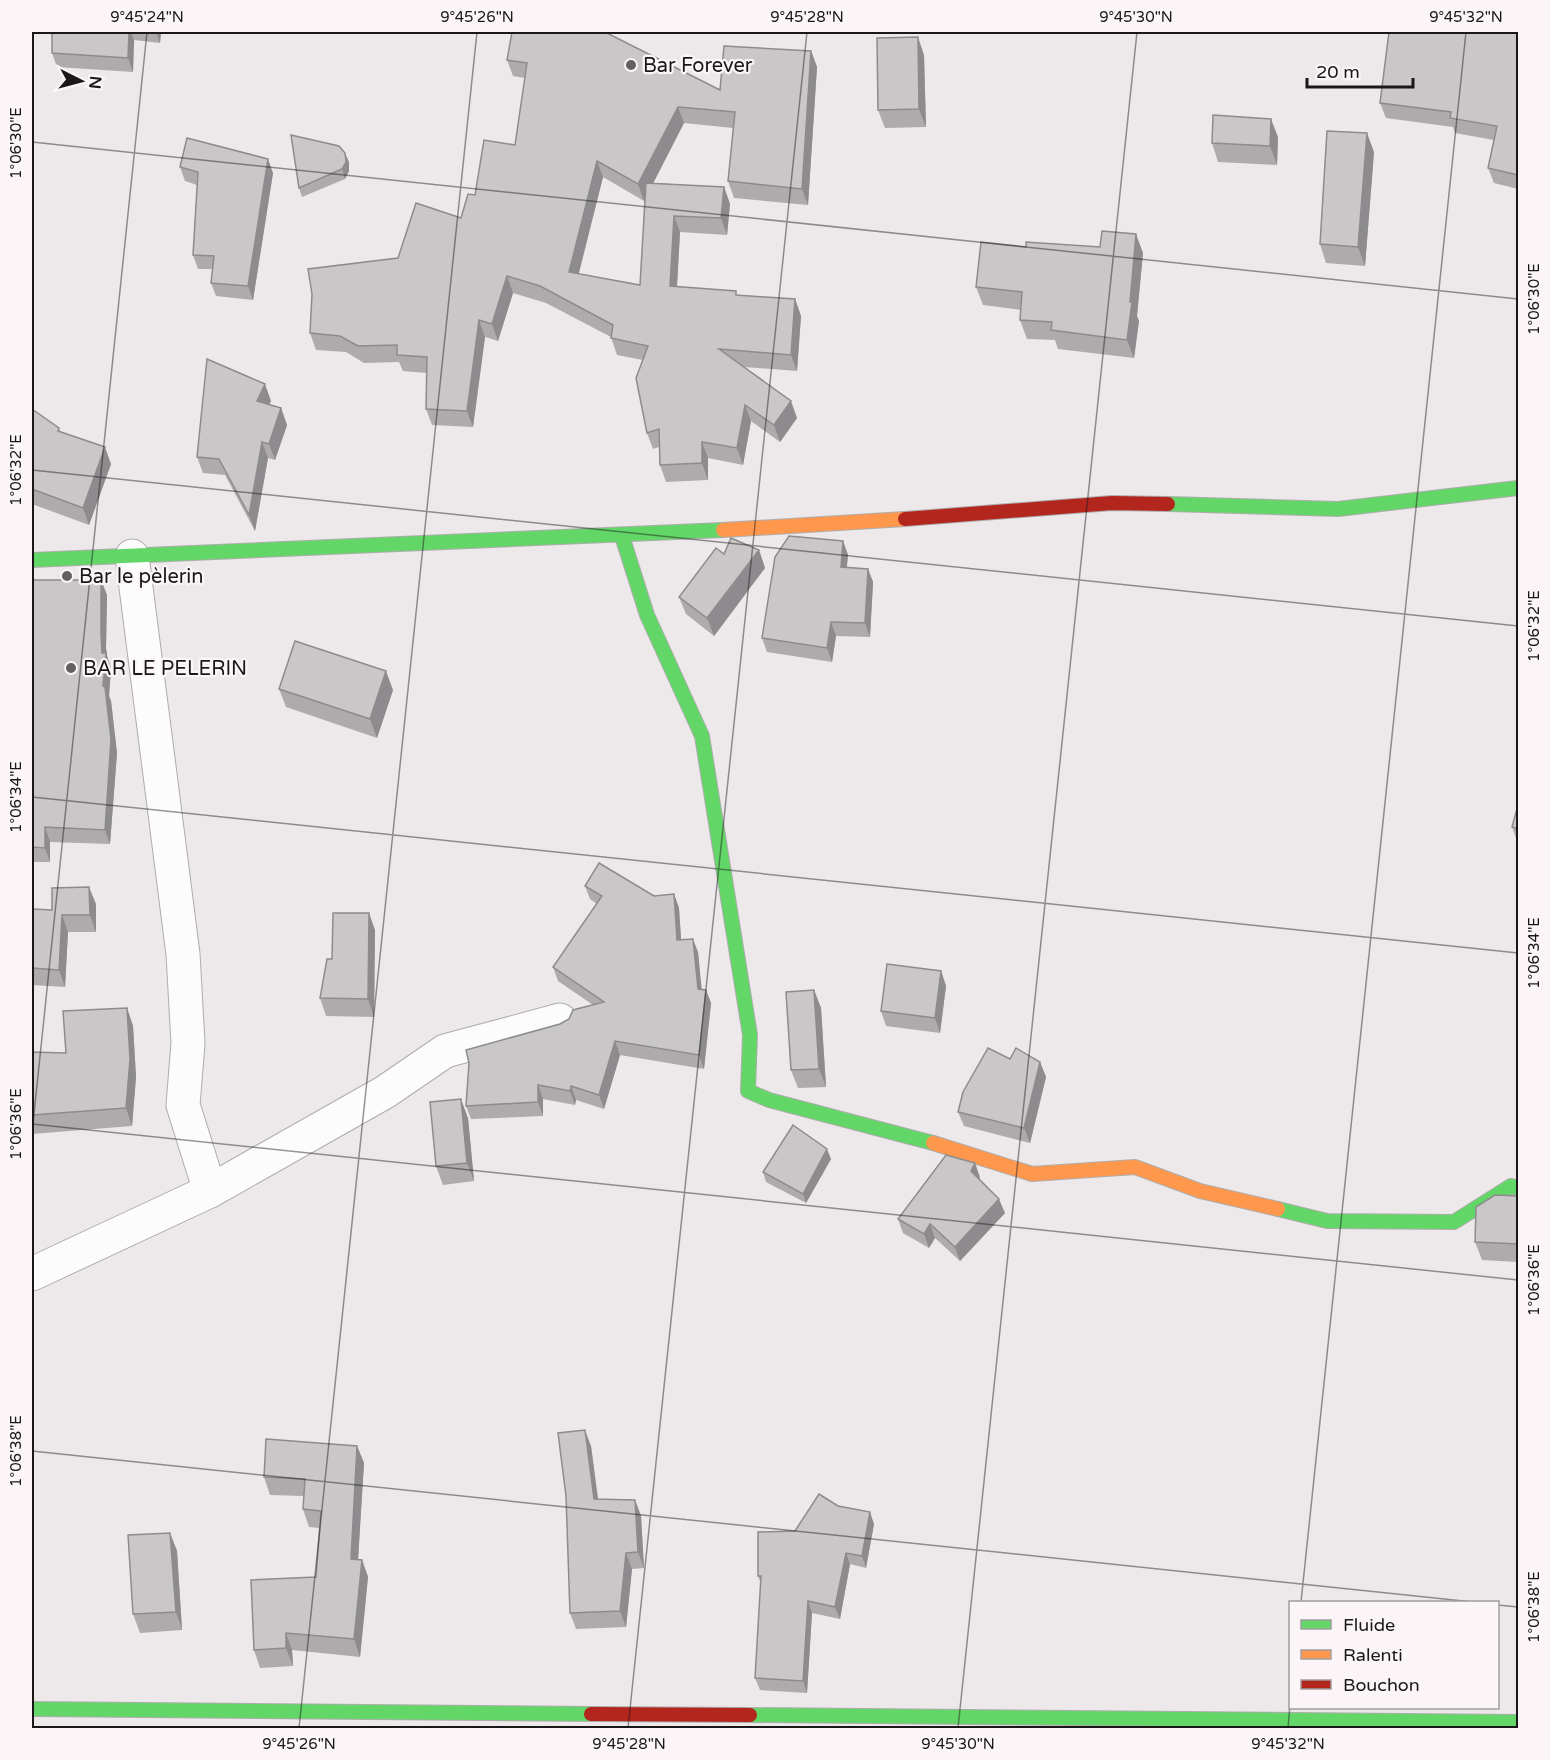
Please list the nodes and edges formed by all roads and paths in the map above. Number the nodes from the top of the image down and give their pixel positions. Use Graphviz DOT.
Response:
graph roads {
  1 [pos="1518,488"];
  2 [pos="622,536"];
  3 [pos="132,556"];
  4 [pos="32,560"];
  5 [pos="560,1020"];
  6 [pos="1518,1188"];
  7 [pos="210,1191"];
  8 [pos="32,1274"];
  9 [pos="32,1709"];
  10 [pos="1518,1722"];
  1 -- 2 [label="street"];
  2 -- 3 [label="street"];
  2 -- 6 [label="street"];
  3 -- 4 [label="street"];
  3 -- 7 [label="street"];
  5 -- 7 [label="street"];
  7 -- 8 [label="street"];
  9 -- 10 [label="street"];
}
